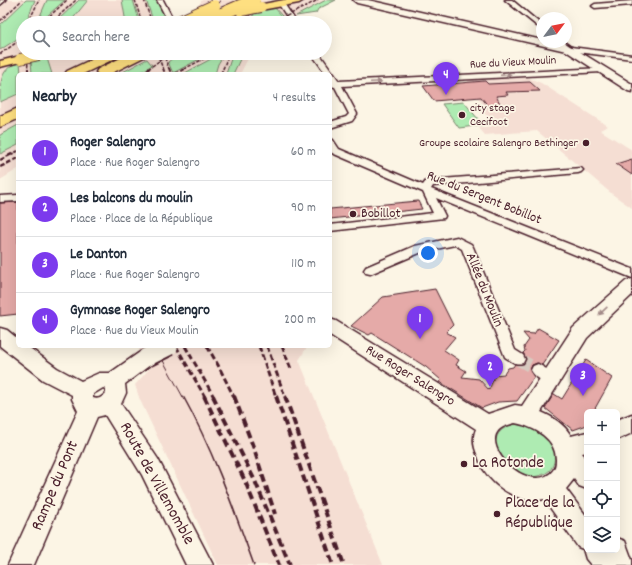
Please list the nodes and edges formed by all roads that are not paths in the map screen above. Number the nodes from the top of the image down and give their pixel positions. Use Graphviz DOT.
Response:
graph roads {
  1 [pos="3,0"];
  2 [pos="160,0"];
  3 [pos="228,0"];
  4 [pos="299,0"];
  5 [pos="357,0"];
  6 [pos="508,0"];
  7 [pos="0,3"];
  8 [pos="281,3"];
  9 [pos="632,3"];
  10 [pos="257,4"];
  11 [pos="595,6"];
  12 [pos="168,16"];
  13 [pos="192,16"];
  14 [pos="213,16"];
  15 [pos="222,16"];
  16 [pos="289,16"];
  17 [pos="536,23"];
  18 [pos="569,49"];
  19 [pos="632,57"];
  20 [pos="17,60"];
  21 [pos="101,60"];
  22 [pos="127,60"];
  23 [pos="320,60"];
  24 [pos="1,65"];
  25 [pos="602,70"];
  26 [pos="76,72"];
  27 [pos="102,72"];
  28 [pos="329,72"];
  29 [pos="334,84"];
  30 [pos="632,89"];
  31 [pos="16,101"];
  32 [pos="0,108"];
  33 [pos="16,115"];
  34 [pos="0,122"];
  35 [pos="332,124"];
  36 [pos="332,146"];
  37 [pos="578,170"];
  38 [pos="426,189"];
  39 [pos="16,198"];
  40 [pos="0,199"];
  41 [pos="332,228"];
  42 [pos="370,270"];
  43 [pos="632,274"];
  44 [pos="632,285"];
  45 [pos="332,327"];
  46 [pos="0,335"];
  47 [pos="165,348"];
  48 [pos="518,359"];
  49 [pos="99,396"];
  50 [pos="527,416"];
  51 [pos="632,424"];
  52 [pos="489,426"];
  53 [pos="620,429"];
  54 [pos="584,443"];
  55 [pos="566,449"];
  56 [pos="584,474"];
  57 [pos="550,487"];
  58 [pos="584,534"];
  59 [pos="597,553"];
  60 [pos="617,553"];
  61 [pos="21,565"];
  62 [pos="200,565"];
  63 [pos="606,565"];
  64 [pos="622,565"];
  1 -- 7 [label="street"];
  2 -- 12 [label="street"];
  3 -- 13 [label="highway, bridge"];
  4 -- 8 [label="main road"];
  5 -- 18 [label="street"];
  6 -- 17 [label="street"];
  8 -- 10 [label="main road"];
  8 -- 16 [label="street"];
  9 -- 11 [label="street"];
  10 -- 14 [label="main road, bridge"];
  10 -- 15 [label="highway, bridge"];
  18 -- 19 [label="street"];
  18 -- 25 [label="street"];
  20 -- 24 [label="main road, bridge"];
  21 -- 26 [label="highway"];
  22 -- 27 [label="highway"];
  23 -- 28 [label="street"];
  29 -- 25 [label="street, Rue du Vieux Moulin, one-way"];
  25 -- 30 [label="street"];
  29 -- 35 [label="street"];
  31 -- 32 [label="highway"];
  33 -- 34 [label="highway"];
  36 -- 38 [label="street, Rue du Sergent Bobillot"];
  37 -- 38 [label="street"];
  38 -- 41 [label="street"];
  38 -- 43 [label="street, Rue du Sergent Bobillot"];
  39 -- 40 [label="street"];
  42 -- 48 [label="street, Allée du Moulin"];
  44 -- 50 [label="street, one-way"];
  45 -- 52 [label="street, Rue Roger Salengro"];
  46 -- 49 [label="street"];
  47 -- 49 [label="street, bridge"];
  49 -- 61 [label="street, Rampe du Pont"];
  49 -- 62 [label="street, Route de Villemomble"];
  50 -- 52 [label="street"];
  50 -- 55 [label="street"];
  51 -- 53 [label="street"];
  52 -- 57 [label="street"];
  54 -- 55 [label="street"];
  55 -- 56 [label="street"];
  55 -- 57 [label="street"];
  57 -- 58 [label="street"];
  59 -- 63 [label="street"];
  60 -- 64 [label="street"];
}
